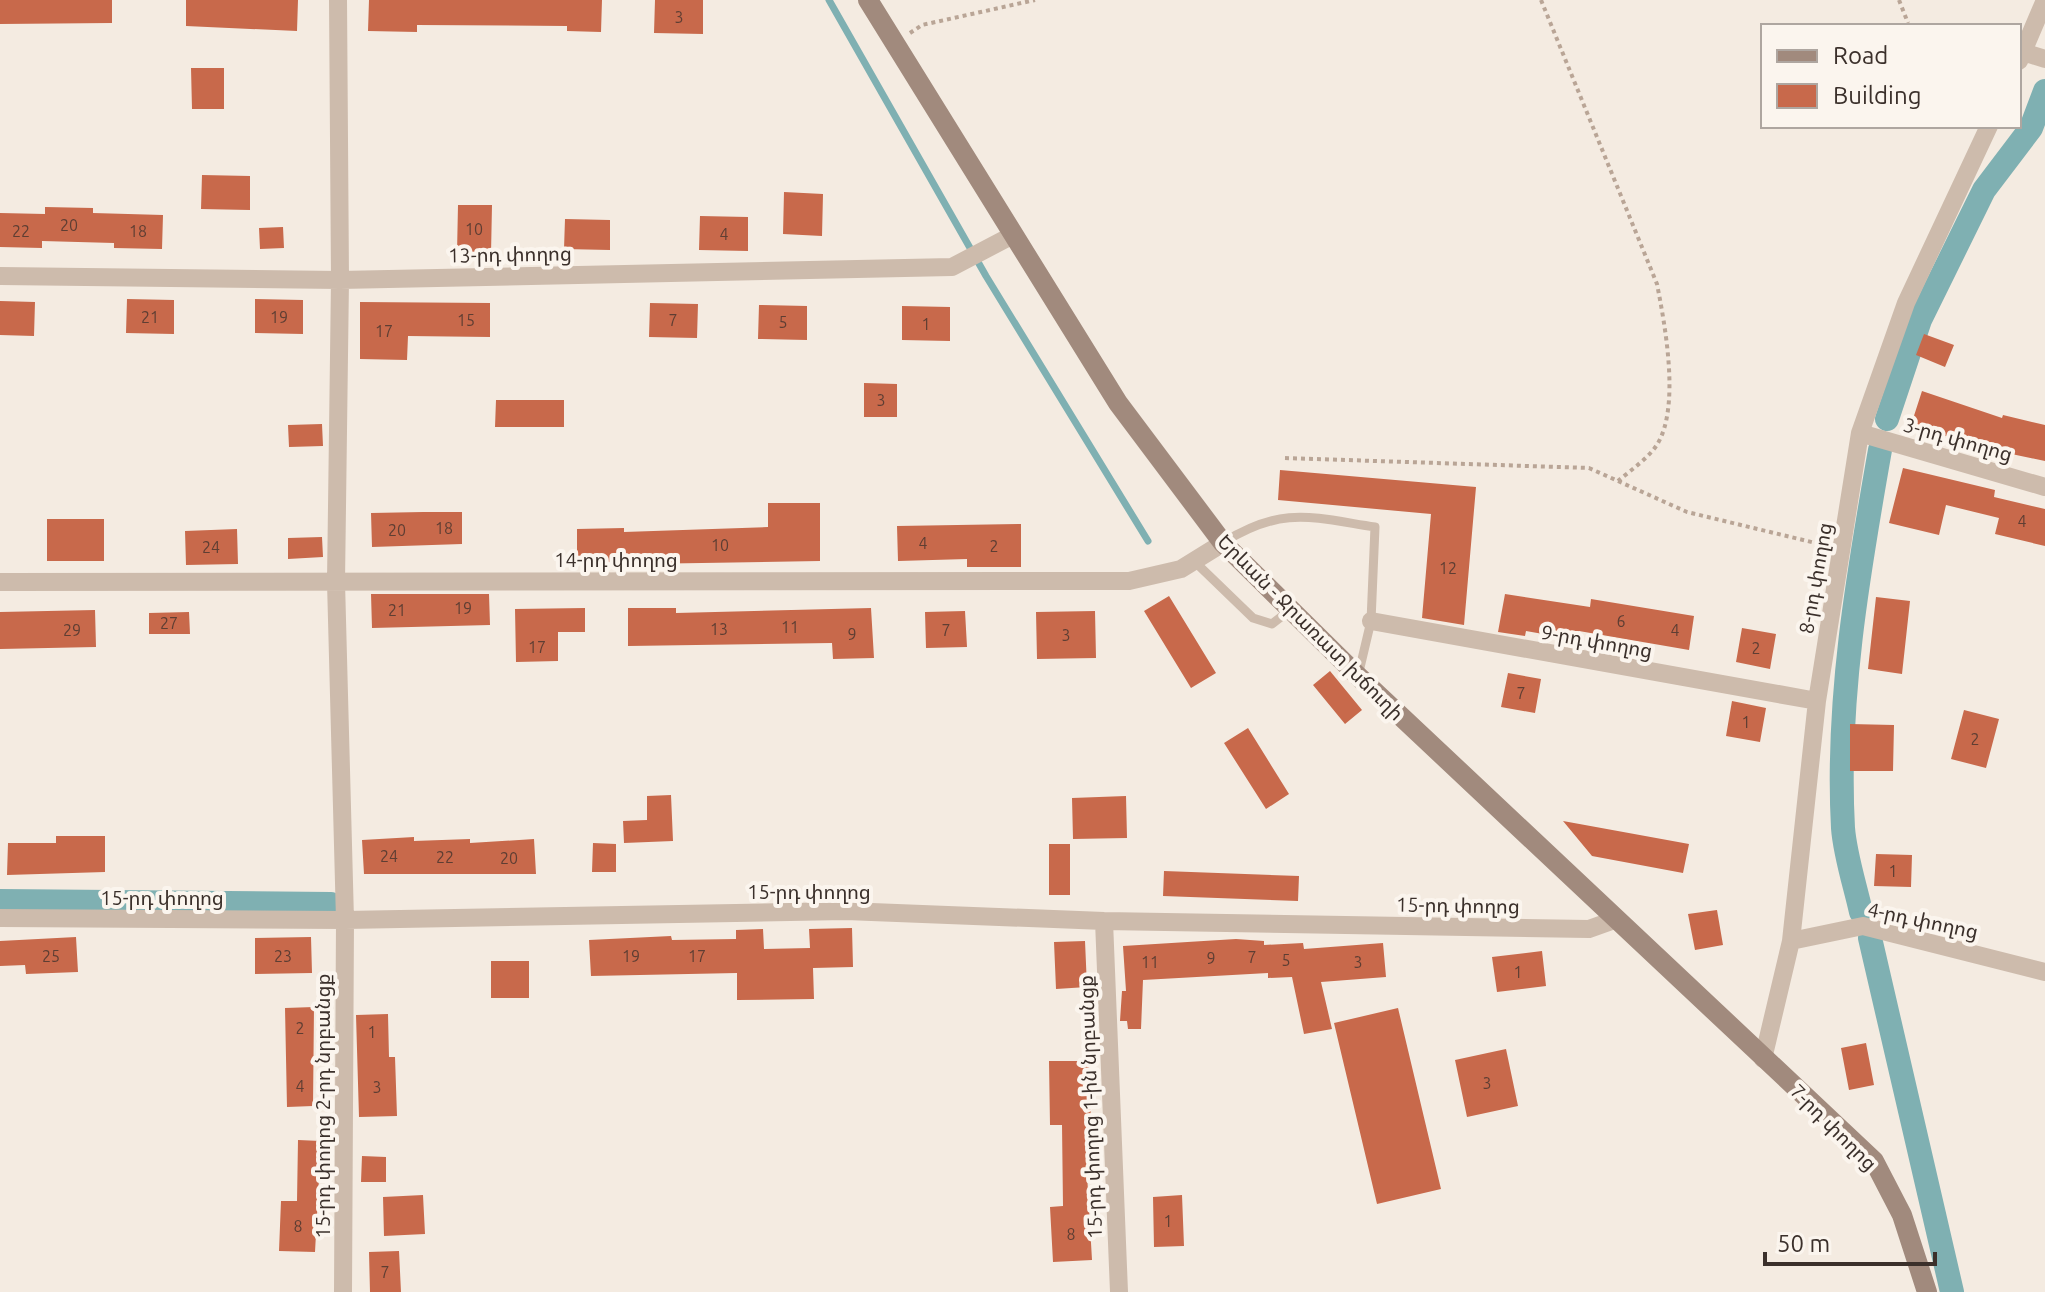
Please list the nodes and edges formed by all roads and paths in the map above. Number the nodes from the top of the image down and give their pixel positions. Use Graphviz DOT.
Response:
graph roads {
  1 [pos="338,0"];
  2 [pos="868,0"];
  3 [pos="1035,0"];
  4 [pos="1541,0"];
  5 [pos="1899,0"];
  6 [pos="2045,0"];
  7 [pos="1908,23"];
  8 [pos="895,42"];
  9 [pos="2021,56"];
  10 [pos="2045,59"];
  11 [pos="1988,128"];
  12 [pos="1013,235"];
  13 [pos="0,276"];
  14 [pos="340,280"];
  15 [pos="1860,433"];
  16 [pos="1285,458"];
  17 [pos="1618,481"];
  18 [pos="2045,487"];
  19 [pos="1223,543"];
  20 [pos="1843,550"];
  21 [pos="1194,561"];
  22 [pos="0,582"];
  23 [pos="336,582"];
  24 [pos="1290,610"];
  25 [pos="1371,621"];
  26 [pos="1358,676"];
  27 [pos="1817,701"];
  28 [pos="0,918"];
  29 [pos="1617,919"];
  30 [pos="345,920"];
  31 [pos="1104,921"];
  32 [pos="1791,941"];
  33 [pos="2045,972"];
  34 [pos="1763,1059"];
  35 [pos="343,1292"];
  36 [pos="1119,1292"];
  37 [pos="1927,1292"];
  1 -- 14 [label="street, 15-րդ փողոց 2-րդ նրբանցք"];
  2 -- 8 [label="main road, Երևան - Ջրառատ խճուղի"];
  3 -- 8 [label="path"];
  4 -- 17 [label="path"];
  5 -- 7 [label="path"];
  6 -- 9 [label="street"];
  8 -- 12 [label="main road, Երևան - Ջրառատ խճուղի"];
  9 -- 10 [label="street"];
  11 -- 15 [label="street, 8-րդ փողոց"];
  12 -- 14 [label="street, 13-րդ փողոց"];
  12 -- 19 [label="main road, Երևան - Ջրառատ խճուղի"];
  13 -- 14 [label="street, 13-րդ փողոց"];
  14 -- 23 [label="street, 15-րդ փողոց 2-րդ նրբանցք"];
  15 -- 18 [label="street, 3-րդ փողոց"];
  15 -- 20 [label="street, 8-րդ փողոց"];
  16 -- 17 [label="path"];
  17 -- 20 [label="path"];
  19 -- 21 [label="street, 14-րդ փողոց"];
  19 -- 24 [label="main road, Երևան - Ջրառատ խճուղի"];
  19 -- 25 [label="lane"];
  20 -- 27 [label="street, 8-րդ փողոց"];
  21 -- 23 [label="street, 14-րդ փողոց"];
  21 -- 24 [label="lane"];
  22 -- 23 [label="street, 14-րդ փողոց"];
  23 -- 30 [label="street, 15-րդ փողոց 2-րդ նրբանցք"];
  24 -- 26 [label="main road, Երևան - Ջրառատ խճուղի"];
  25 -- 26 [label="lane"];
  25 -- 27 [label="street, 9-րդ փողոց"];
  26 -- 29 [label="main road, Երևան - Ջրառատ խճուղի"];
  27 -- 32 [label="street, 8-րդ փողոց"];
  28 -- 30 [label="street, 15-րդ փողոց"];
  29 -- 31 [label="street, 15-րդ փողոց"];
  29 -- 34 [label="main road, Երևան - Ջրառատ խճուղի"];
  30 -- 31 [label="street, 15-րդ փողոց"];
  30 -- 35 [label="street, 15-րդ փողոց 2-րդ նրբանցք"];
  31 -- 36 [label="street, 15-րդ փողոց 1-ին նրբանցք"];
  32 -- 33 [label="street, 4-րդ փողոց"];
  32 -- 34 [label="street, 8-րդ փողոց"];
  34 -- 37 [label="main road, 7-րդ փողոց"];
}
